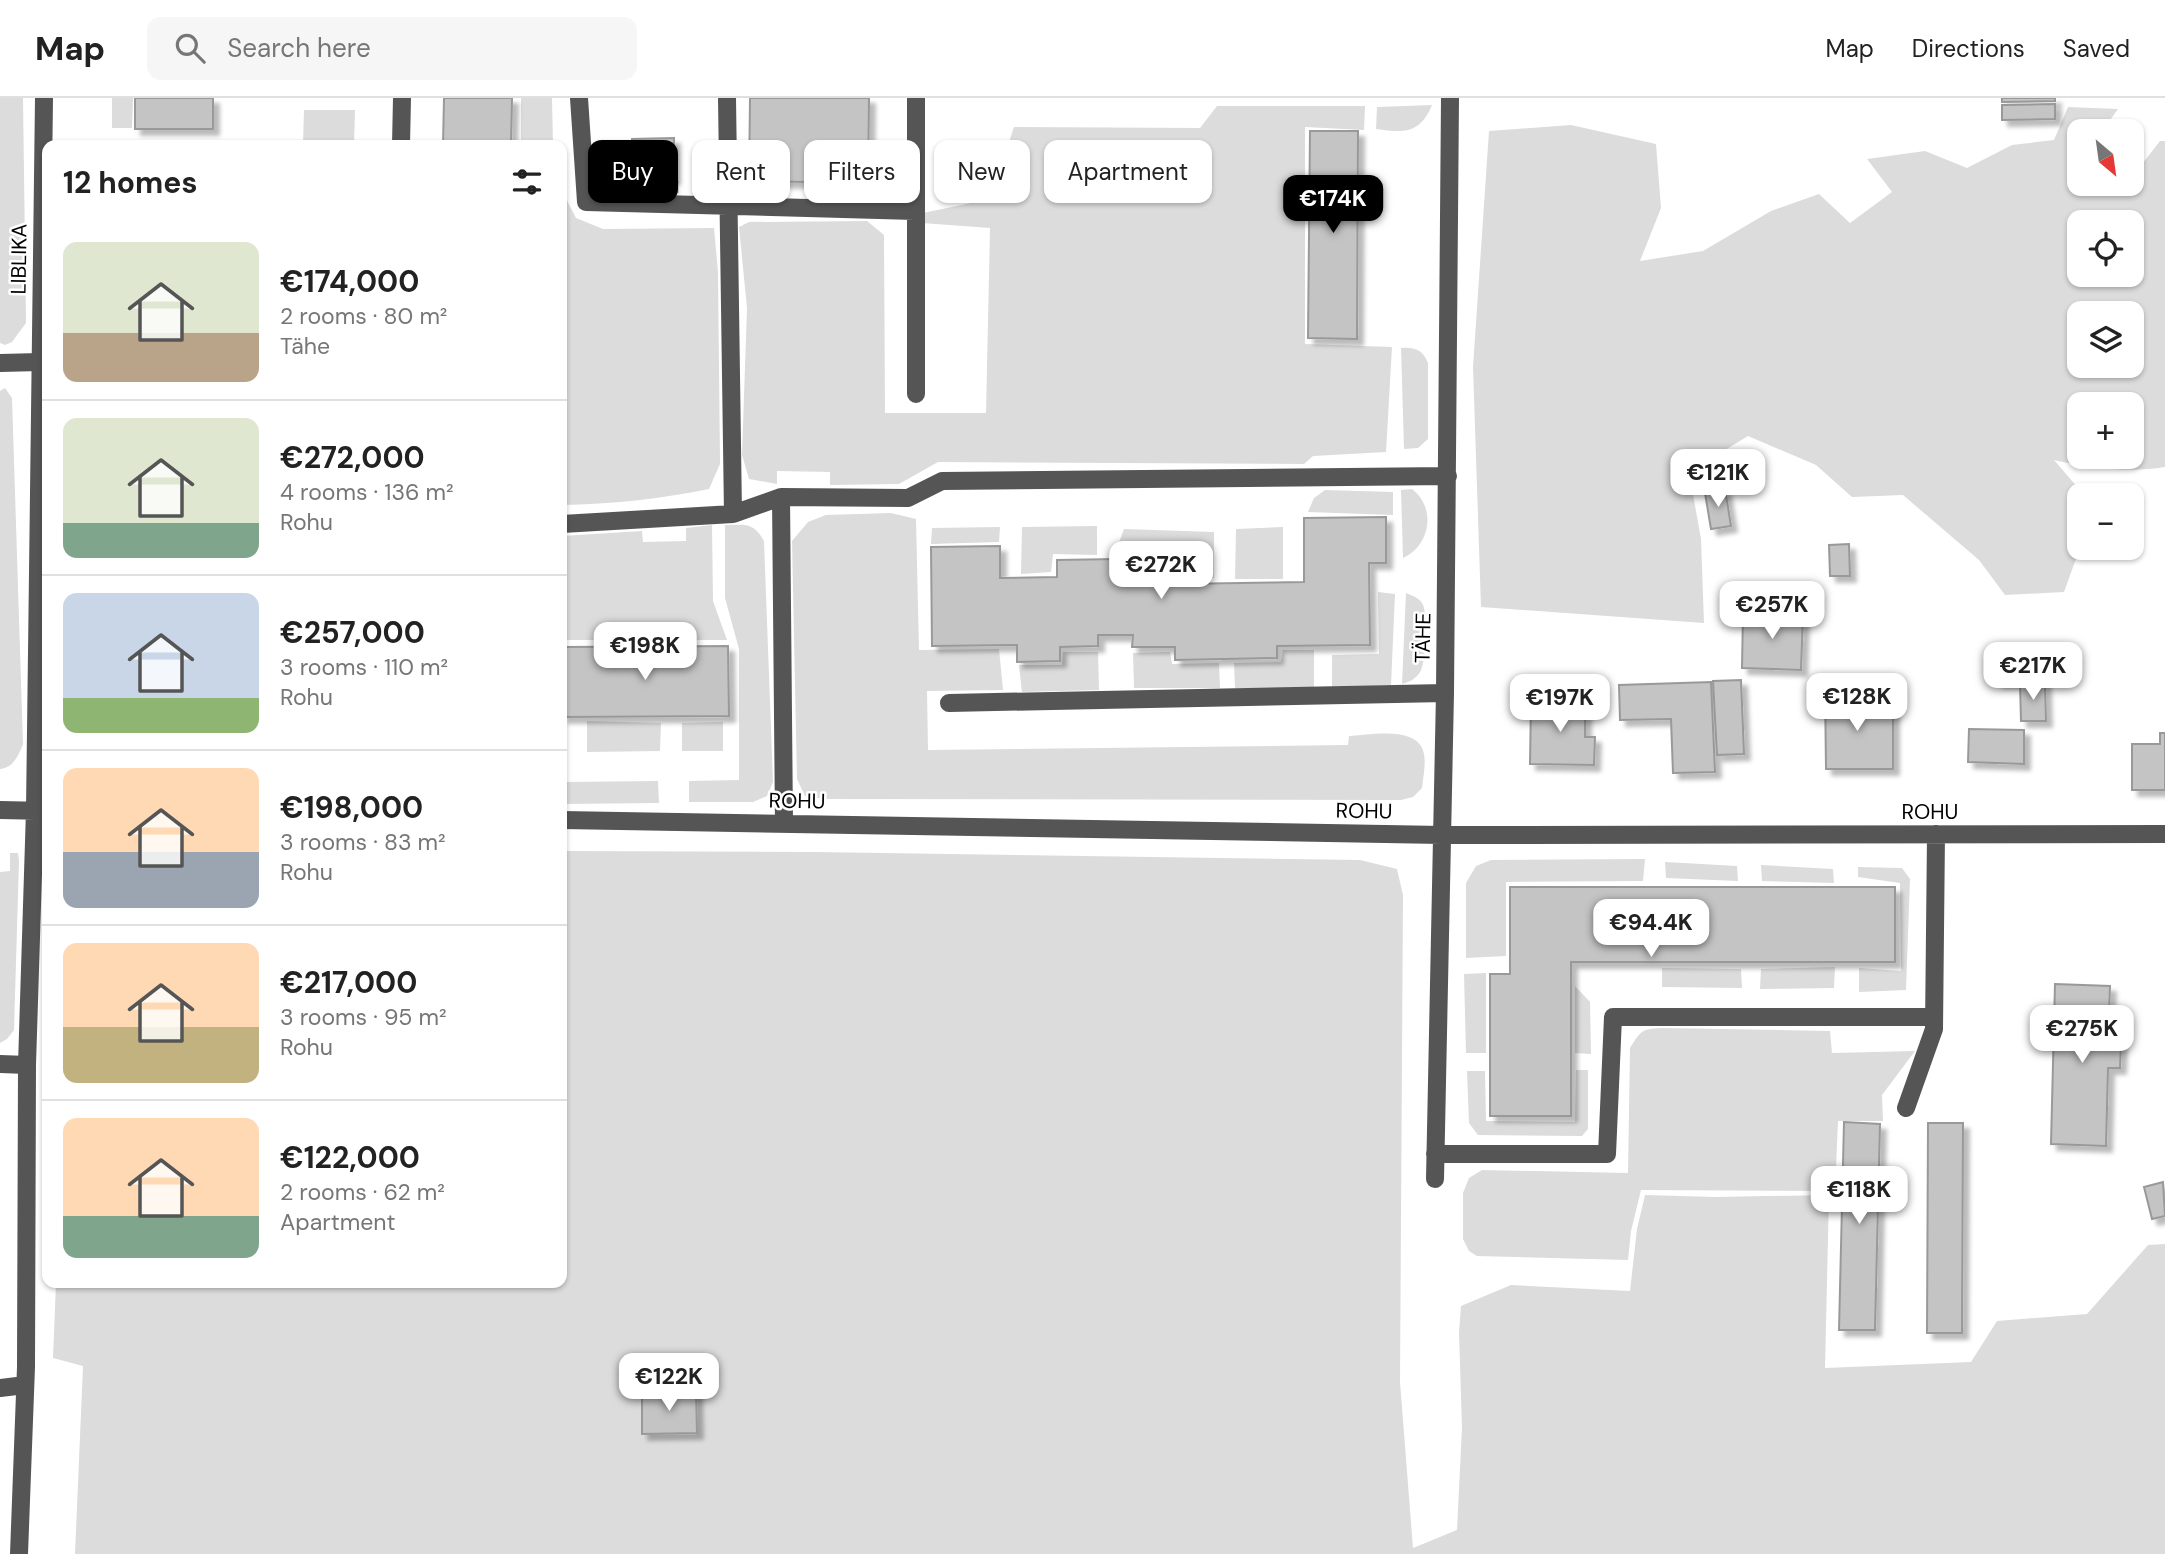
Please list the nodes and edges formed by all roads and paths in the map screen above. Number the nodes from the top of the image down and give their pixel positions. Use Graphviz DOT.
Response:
graph roads {
  1 [pos="44,98"];
  2 [pos="402,98"];
  3 [pos="579,98"];
  4 [pos="727,98"];
  5 [pos="916,98"];
  6 [pos="1450,98"];
  7 [pos="43,140"];
  8 [pos="401,140"];
  9 [pos="728,206"];
  10 [pos="915,211"];
  11 [pos="42,230"];
  12 [pos="40,362"];
  13 [pos="0,363"];
  14 [pos="916,394"];
  15 [pos="1448,476"];
  16 [pos="42,490"];
  17 [pos="781,497"];
  18 [pos="733,514"];
  19 [pos="567,524"];
  20 [pos="42,682"];
  21 [pos="1445,692"];
  22 [pos="948,703"];
  23 [pos="0,810"];
  24 [pos="41,811"];
  25 [pos="567,820"];
  26 [pos="784,824"];
  27 [pos="1936,834"];
  28 [pos="2165,834"];
  29 [pos="1442,835"];
  30 [pos="1933,1017"];
  31 [pos="0,1064"];
  32 [pos="27,1065"];
  33 [pos="1906,1108"];
  34 [pos="1435,1154"];
  35 [pos="1435,1179"];
  36 [pos="25,1385"];
  37 [pos="0,1388"];
  38 [pos="19,1554"];
  1 -- 7 [label="street, LIBLIKA"];
  2 -- 8 [label="street"];
  3 -- 9 [label="street"];
  4 -- 9 [label="street"];
  5 -- 10 [label="street"];
  6 -- 15 [label="street, TÄHE"];
  9 -- 10 [label="street"];
  9 -- 18 [label="street"];
  10 -- 14 [label="street"];
  11 -- 12 [label="street, LIBLIKA"];
  12 -- 13 [label="street"];
  12 -- 16 [label="street, LIBLIKA"];
  15 -- 17 [label="street"];
  15 -- 21 [label="street, TÄHE"];
  17 -- 18 [label="street"];
  17 -- 26 [label="street"];
  18 -- 19 [label="street"];
  20 -- 24 [label="street, LIBLIKA"];
  21 -- 22 [label="street"];
  21 -- 29 [label="street, TÄHE"];
  23 -- 24 [label="street"];
  24 -- 32 [label="street, LIBLIKA"];
  25 -- 26 [label="street, ROHU"];
  26 -- 29 [label="street, ROHU"];
  27 -- 28 [label="street, ROHU"];
  27 -- 29 [label="street, ROHU"];
  27 -- 30 [label="street"];
  29 -- 34 [label="street, TÄHE"];
  30 -- 33 [label="street"];
  30 -- 34 [label="street"];
  31 -- 32 [label="street"];
  32 -- 36 [label="street, LIBLIKA"];
  34 -- 35 [label="street, TÄHE"];
  36 -- 37 [label="street"];
  36 -- 38 [label="street, LIBLIKA"];
}
